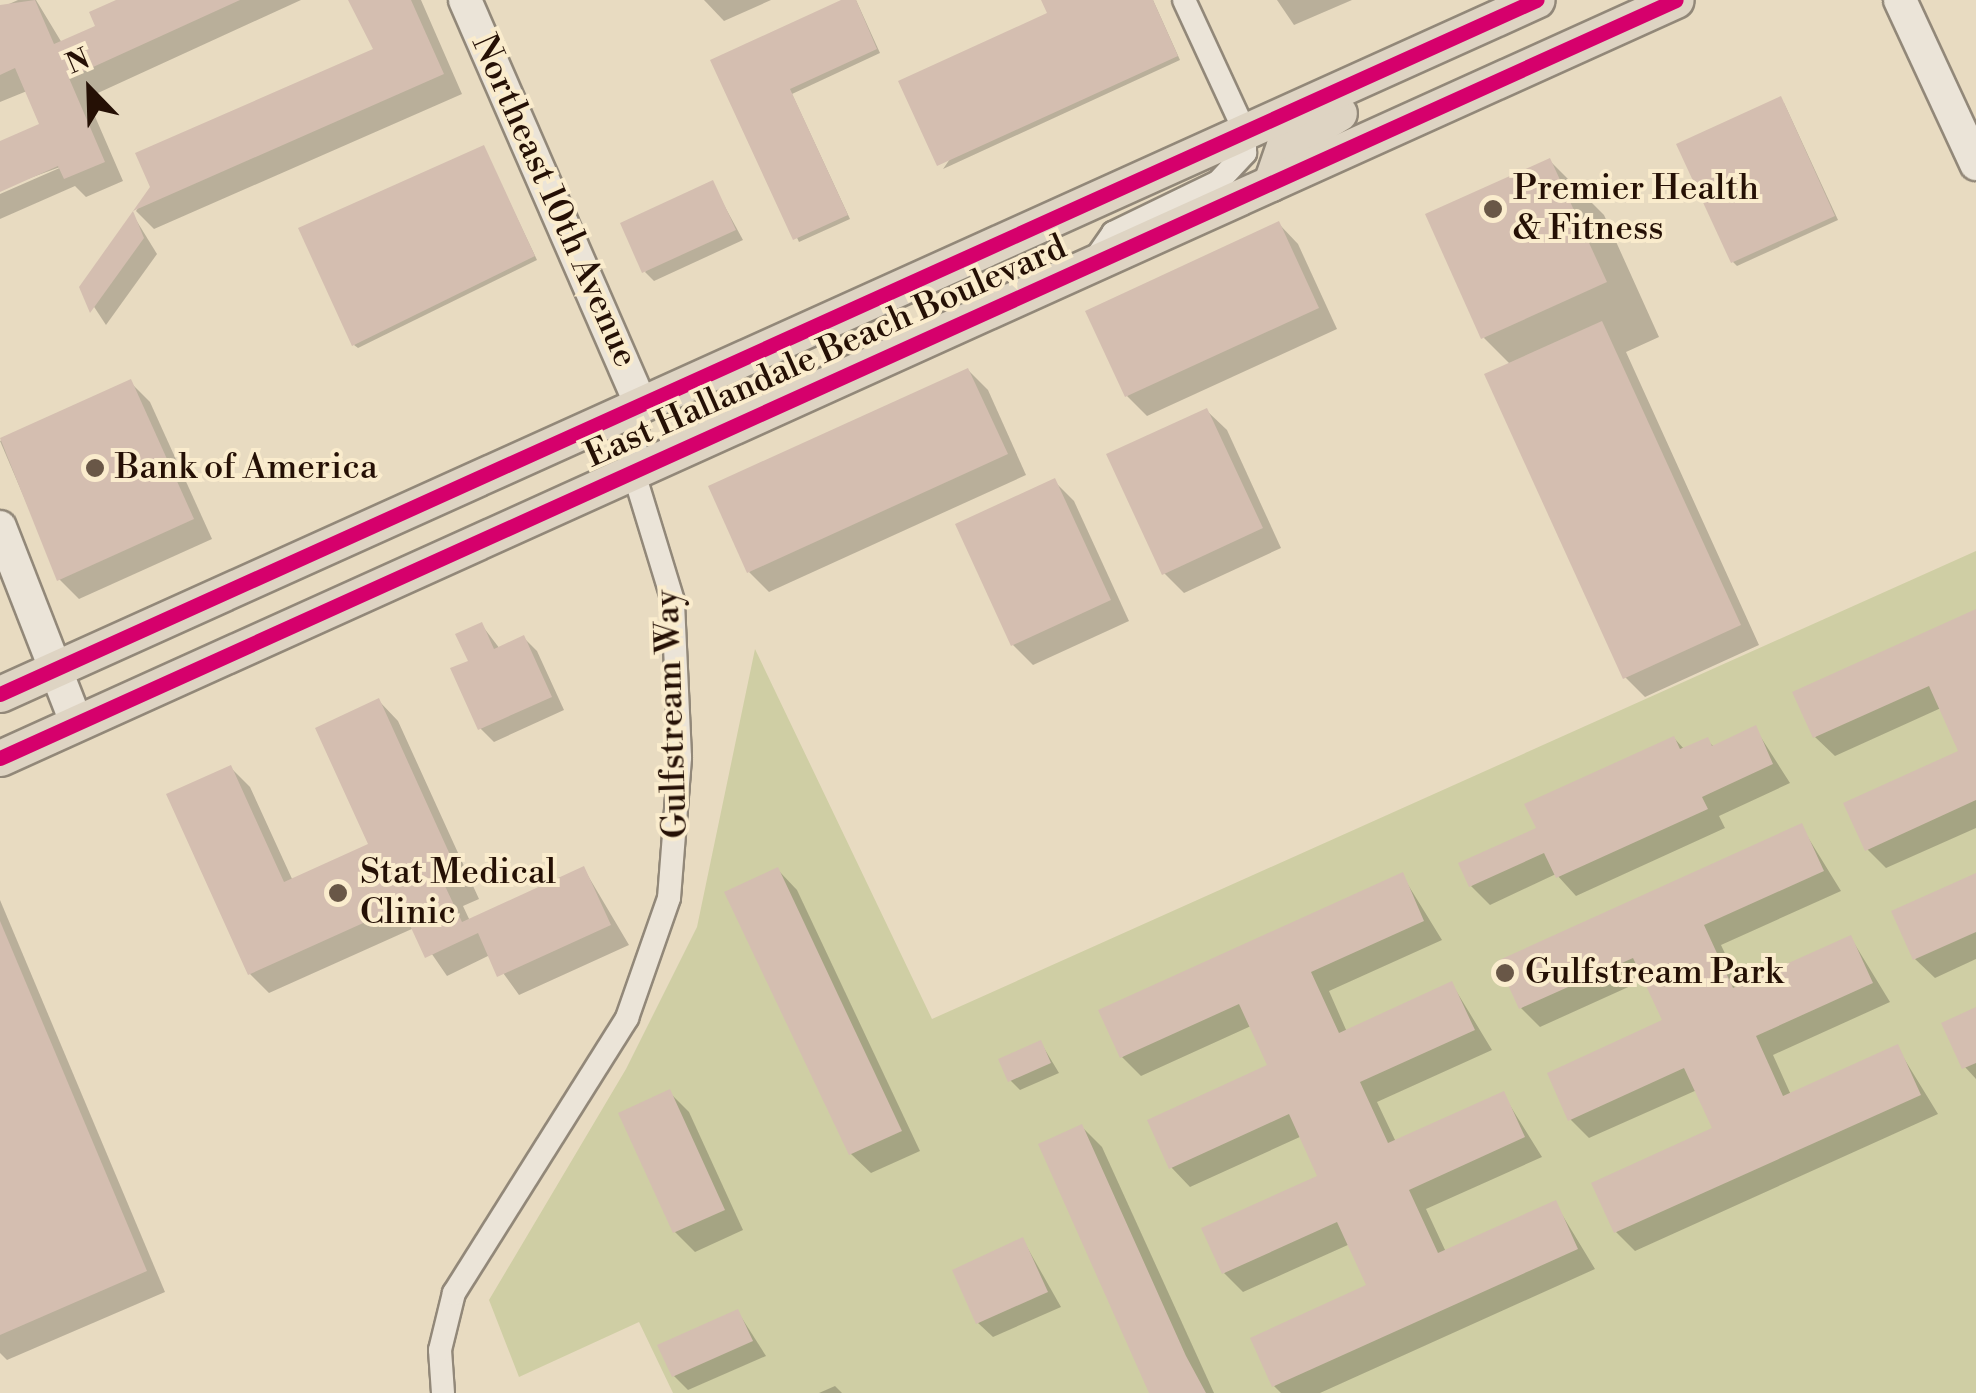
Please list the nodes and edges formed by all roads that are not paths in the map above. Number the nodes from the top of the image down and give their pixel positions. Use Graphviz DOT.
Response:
graph roads {
  1 [pos="466,0"];
  2 [pos="1184,0"];
  3 [pos="1536,0"];
  4 [pos="1676,0"];
  5 [pos="1900,0"];
  6 [pos="1436,46"];
  7 [pos="1245,132"];
  8 [pos="1976,164"];
  9 [pos="1271,182"];
  10 [pos="1083,270"];
  11 [pos="640,402"];
  12 [pos="632,470"];
  13 [pos="0,527"];
  14 [pos="60,667"];
  15 [pos="0,694"];
  16 [pos="77,724"];
  17 [pos="0,758"];
  18 [pos="443,1393"];
  1 -- 11 [label="street, Northeast 10th Avenue"];
  2 -- 7 [label="street"];
  3 -- 6 [label="main road, East Hallandale Beach Boulevard"];
  4 -- 9 [label="main road, East Hallandale Beach Boulevard"];
  5 -- 8 [label="street"];
  6 -- 7 [label="main road, East Hallandale Beach Boulevard"];
  6 -- 9 [label="main road"];
  7 -- 10 [label="street"];
  7 -- 11 [label="main road, East Hallandale Beach Boulevard"];
  9 -- 10 [label="main road, East Hallandale Beach Boulevard"];
  10 -- 12 [label="main road, East Hallandale Beach Boulevard"];
  11 -- 12 [label="street, Gulfstream Way"];
  11 -- 14 [label="main road, East Hallandale Beach Boulevard"];
  12 -- 16 [label="main road, East Hallandale Beach Boulevard"];
  12 -- 18 [label="street, Gulfstream Way"];
  13 -- 14 [label="street"];
  14 -- 15 [label="main road, East Hallandale Beach Boulevard"];
  14 -- 16 [label="street"];
  16 -- 17 [label="main road, East Hallandale Beach Boulevard"];
}
